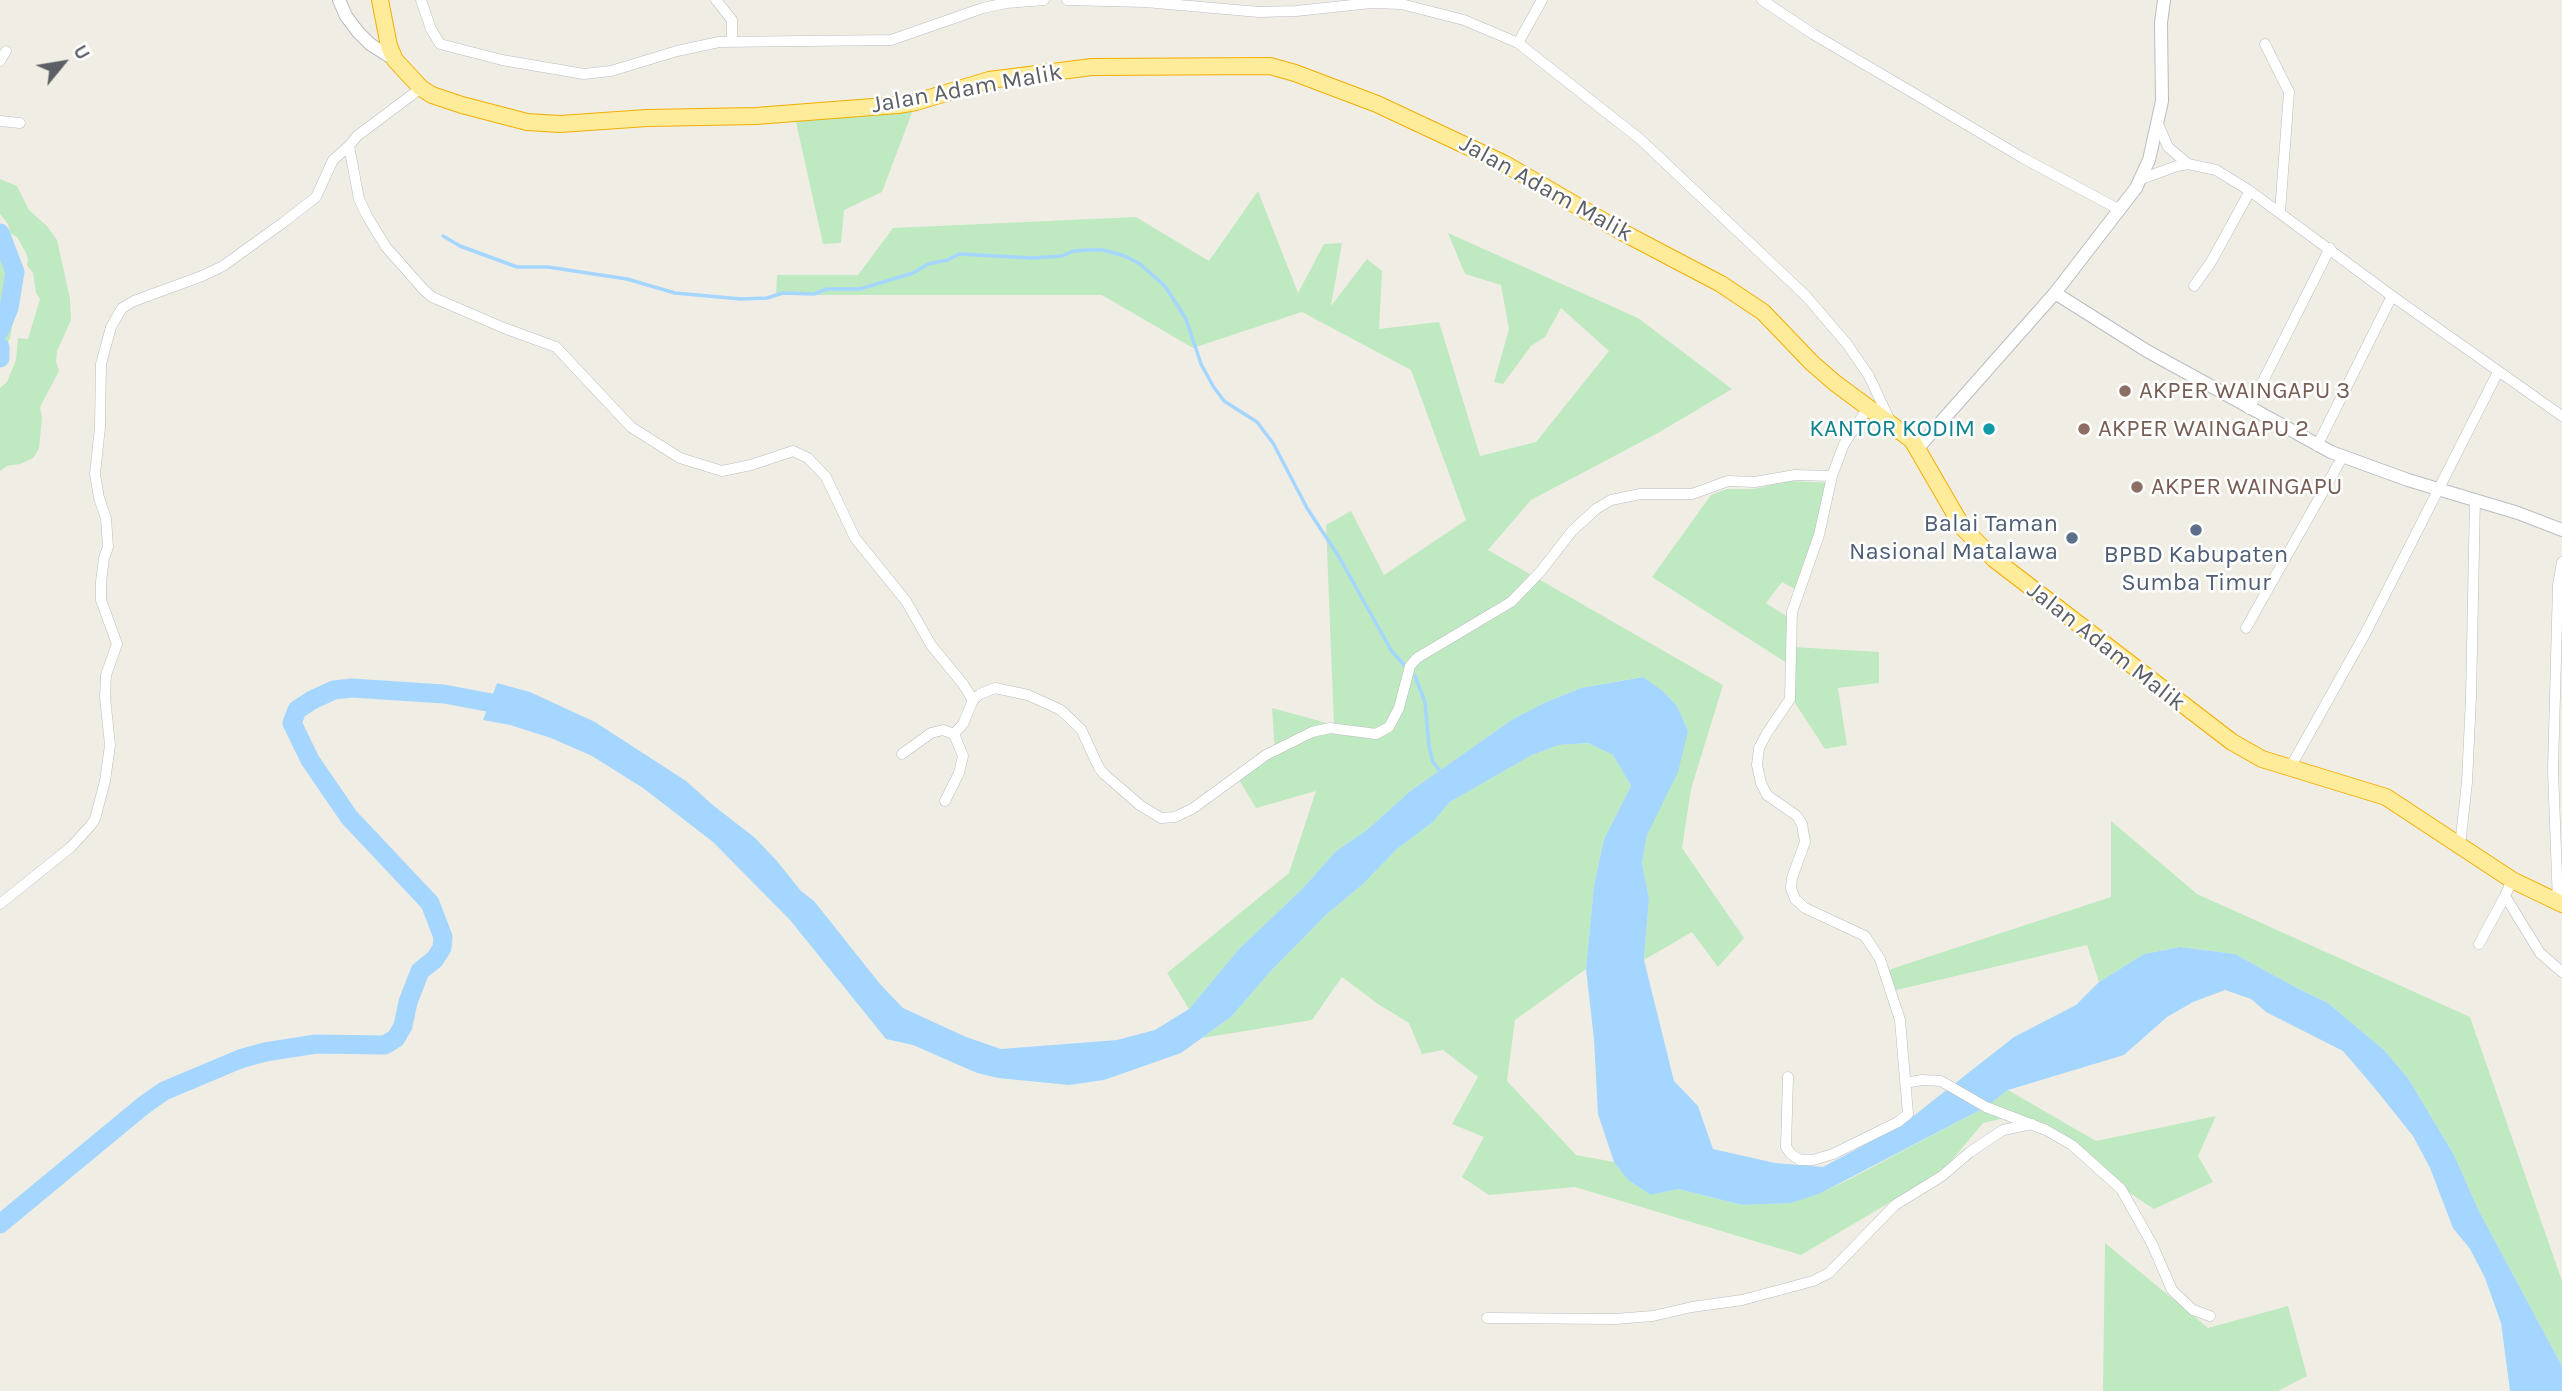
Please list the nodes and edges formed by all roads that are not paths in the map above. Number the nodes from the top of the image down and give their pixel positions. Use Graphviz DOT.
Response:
graph roads {
  1 [pos="339,0"];
  2 [pos="380,0"];
  3 [pos="421,0"];
  4 [pos="716,0"];
  5 [pos="1044,0"];
  6 [pos="1067,0"];
  7 [pos="1542,0"];
  8 [pos="1762,0"];
  9 [pos="2164,0"];
  10 [pos="1778,4"];
  11 [pos="732,40"];
  12 [pos="1518,43"];
  13 [pos="2265,44"];
  14 [pos="6,51"];
  15 [pos="395,60"];
  16 [pos="0,61"];
  17 [pos="421,88"];
  18 [pos="0,121"];
  19 [pos="20,122"];
  20 [pos="2158,124"];
  21 [pos="349,146"];
  22 [pos="2188,164"];
  23 [pos="2141,179"];
  24 [pos="2250,191"];
  25 [pos="2120,210"];
  26 [pos="2280,212"];
  27 [pos="2330,248"];
  28 [pos="2194,286"];
  29 [pos="2055,293"];
  30 [pos="2392,296"];
  31 [pos="2498,372"];
  32 [pos="1868,408"];
  33 [pos="2249,409"];
  34 [pos="2562,416"];
  35 [pos="1891,424"];
  36 [pos="2317,446"];
  37 [pos="1918,448"];
  38 [pos="2343,456"];
  39 [pos="1832,476"];
  40 [pos="2438,490"];
  41 [pos="2475,499"];
  42 [pos="2562,530"];
  43 [pos="2562,562"];
  44 [pos="2246,628"];
  45 [pos="973,701"];
  46 [pos="954,733"];
  47 [pos="902,754"];
  48 [pos="2291,766"];
  49 [pos="2557,771"];
  50 [pos="945,801"];
  51 [pos="2460,846"];
  52 [pos="2512,880"];
  53 [pos="2505,896"];
  54 [pos="2560,903"];
  55 [pos="0,904"];
  56 [pos="2479,944"];
  57 [pos="2562,972"];
  58 [pos="1788,1077"];
  59 [pos="1905,1083"];
  60 [pos="2032,1124"];
  61 [pos="2210,1316"];
  62 [pos="1487,1318"];
  1 -- 15 [label="street"];
  2 -- 15 [label="highway, Jalan Adam Malik"];
  3 -- 11 [label="street"];
  4 -- 11 [label="street"];
  5 -- 11 [label="street"];
  6 -- 12 [label="street"];
  7 -- 12 [label="street"];
  8 -- 10 [label="street"];
  9 -- 20 [label="street"];
  10 -- 25 [label="street"];
  12 -- 35 [label="street"];
  13 -- 26 [label="street"];
  14 -- 16 [label="street"];
  15 -- 17 [label="highway, Jalan Adam Malik"];
  17 -- 21 [label="street"];
  17 -- 32 [label="highway, Jalan Adam Malik"];
  18 -- 19 [label="street"];
  20 -- 22 [label="street"];
  20 -- 23 [label="street"];
  21 -- 45 [label="street"];
  21 -- 55 [label="street"];
  22 -- 23 [label="street"];
  22 -- 24 [label="street"];
  23 -- 25 [label="street"];
  24 -- 26 [label="street"];
  24 -- 28 [label="street"];
  25 -- 29 [label="street"];
  26 -- 27 [label="street"];
  27 -- 30 [label="street"];
  27 -- 33 [label="street"];
  29 -- 33 [label="street"];
  29 -- 37 [label="street"];
  30 -- 31 [label="street"];
  30 -- 36 [label="street"];
  31 -- 34 [label="street"];
  31 -- 40 [label="street"];
  32 -- 35 [label="highway, Jalan Adam Malik"];
  32 -- 39 [label="street"];
  33 -- 36 [label="street"];
  35 -- 37 [label="highway, Jalan Adam Malik"];
  36 -- 38 [label="street"];
  37 -- 48 [label="highway, Jalan Adam Malik"];
  38 -- 40 [label="street"];
  38 -- 44 [label="street"];
  39 -- 45 [label="street"];
  39 -- 59 [label="street"];
  40 -- 41 [label="street"];
  40 -- 48 [label="street"];
  41 -- 42 [label="street"];
  41 -- 51 [label="street"];
  43 -- 49 [label="street"];
  45 -- 46 [label="street"];
  46 -- 47 [label="street"];
  46 -- 50 [label="street"];
  48 -- 51 [label="highway, Jalan Adam Malik"];
  49 -- 54 [label="street"];
  51 -- 52 [label="highway, Jalan Adam Malik"];
  52 -- 53 [label="street"];
  52 -- 54 [label="highway, Jalan Adam Malik"];
  53 -- 56 [label="street"];
  53 -- 57 [label="street"];
  58 -- 59 [label="street"];
  59 -- 60 [label="street"];
  60 -- 61 [label="street"];
  60 -- 62 [label="street"];
}
